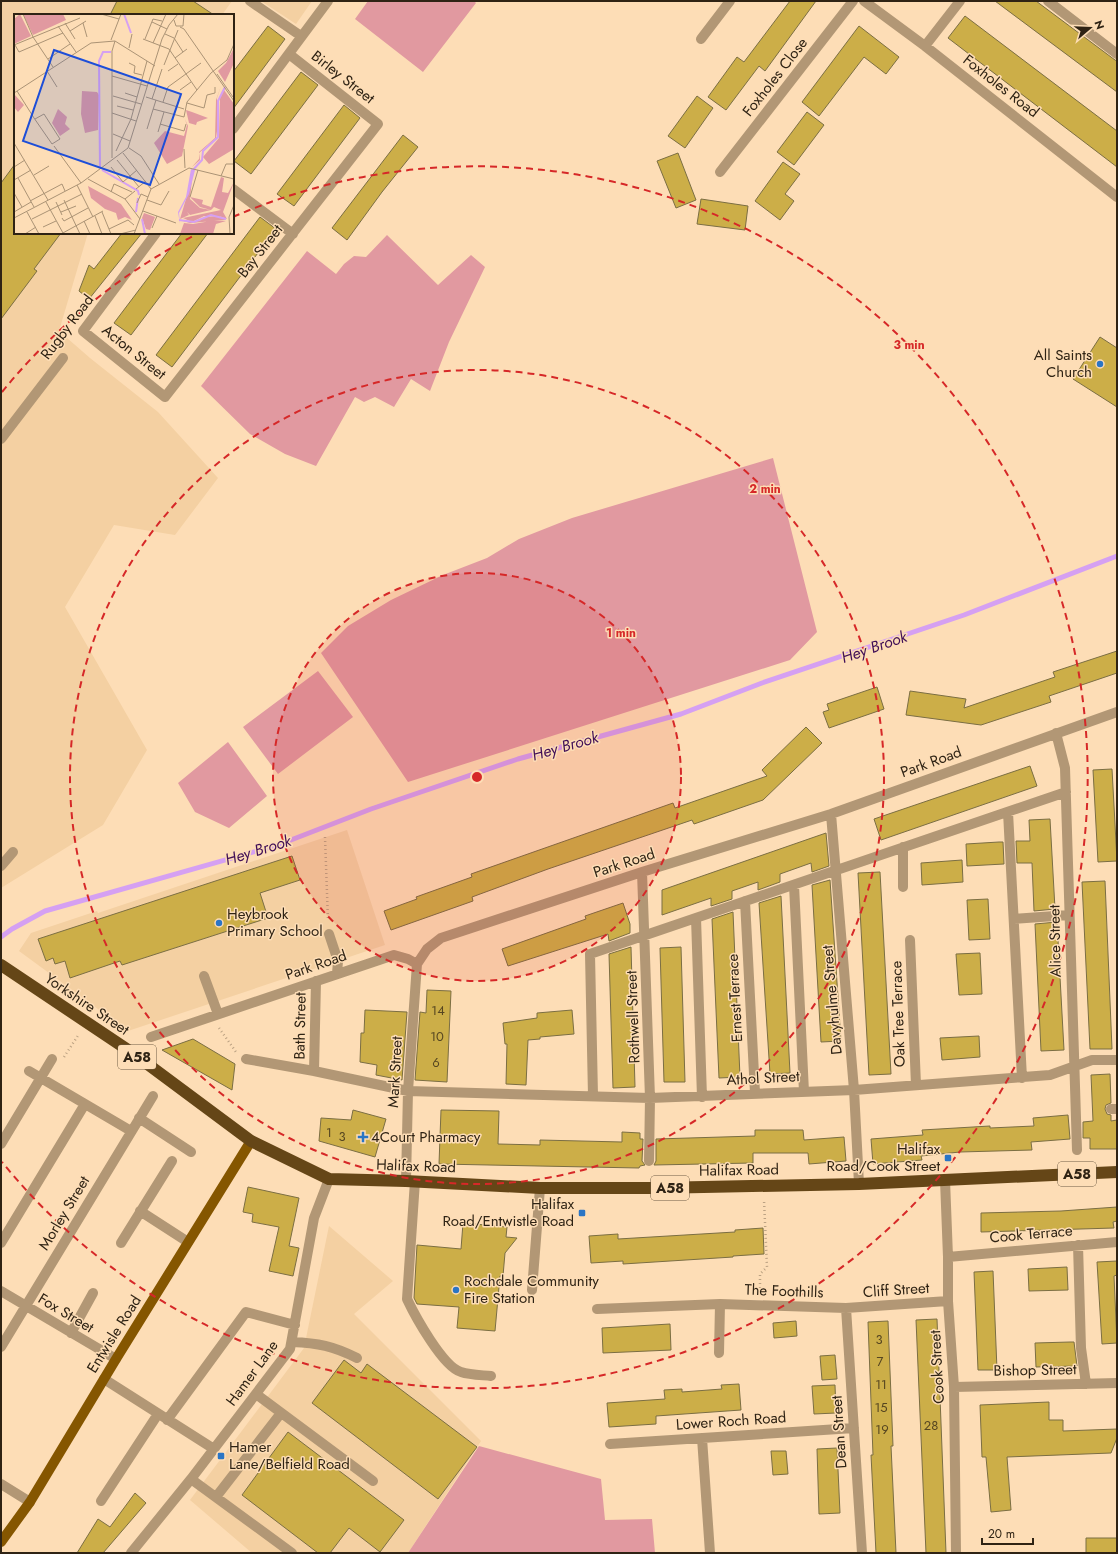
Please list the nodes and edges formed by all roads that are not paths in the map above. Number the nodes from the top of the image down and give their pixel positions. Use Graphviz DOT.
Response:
graph roads {
  1 [pos="250,1"];
  2 [pos="328,1"];
  3 [pos="730,1"];
  4 [pos="853,1"];
  5 [pos="864,1"];
  6 [pos="960,1"];
  7 [pos="1048,1"];
  8 [pos="302,36"];
  9 [pos="701,39"];
  10 [pos="925,46"];
  11 [pos="289,54"];
  12 [pos="1117,54"];
  13 [pos="378,124"];
  14 [pos="234,128"];
  15 [pos="720,172"];
  16 [pos="234,190"];
  17 [pos="1117,197"];
  18 [pos="155,234"];
  19 [pos="293,234"];
  20 [pos="83,330"];
  21 [pos="63,358"];
  22 [pos="165,397"];
  23 [pos="1,439"];
  24 [pos="1117,712"];
  25 [pos="1056,733"];
  26 [pos="1066,792"];
  27 [pos="1008,812"];
  28 [pos="831,814"];
  29 [pos="903,847"];
  30 [pos="13,852"];
  31 [pos="1,866"];
  32 [pos="836,870"];
  33 [pos="642,872"];
  34 [pos="794,885"];
  35 [pos="903,887"];
  36 [pos="745,901"];
  37 [pos="1069,915"];
  38 [pos="696,918"];
  39 [pos="1014,919"];
  40 [pos="329,934"];
  41 [pos="646,935"];
  42 [pos="910,940"];
  43 [pos="417,964"];
  44 [pos="1,965"];
  45 [pos="337,974"];
  46 [pos="204,976"];
  47 [pos="316,981"];
  48 [pos="215,1015"];
  49 [pos="151,1037"];
  50 [pos="52,1059"];
  51 [pos="246,1059"];
  52 [pos="1117,1060"];
  53 [pos="1073,1068"];
  54 [pos="29,1070"];
  55 [pos="314,1071"];
  56 [pos="41,1078"];
  57 [pos="1022,1078"];
  58 [pos="916,1085"];
  59 [pos="854,1090"];
  60 [pos="408,1091"];
  61 [pos="804,1092"];
  62 [pos="755,1093"];
  63 [pos="152,1096"];
  64 [pos="593,1096"];
  65 [pos="702,1097"];
  66 [pos="650,1098"];
  67 [pos="85,1104"];
  68 [pos="139,1118"];
  69 [pos="131,1132"];
  70 [pos="251,1141"];
  71 [pos="1,1144"];
  72 [pos="1077,1150"];
  73 [pos="191,1152"];
  74 [pos="172,1161"];
  75 [pos="649,1161"];
  76 [pos="1117,1172"];
  77 [pos="329,1179"];
  78 [pos="945,1180"];
  79 [pos="411,1181"];
  80 [pos="859,1184"];
  81 [pos="540,1188"];
  82 [pos="140,1212"];
  83 [pos="188,1242"];
  84 [pos="1117,1242"];
  85 [pos="1,1243"];
  86 [pos="121,1243"];
  87 [pos="1078,1245"];
  88 [pos="948,1257"];
  89 [pos="532,1290"];
  90 [pos="1,1291"];
  91 [pos="93,1293"];
  92 [pos="948,1301"];
  93 [pos="720,1304"];
  94 [pos="25,1306"];
  95 [pos="846,1308"];
  96 [pos="597,1309"];
  97 [pos="295,1325"];
  98 [pos="71,1333"];
  99 [pos="292,1342"];
  100 [pos="1,1347"];
  101 [pos="719,1354"];
  102 [pos="357,1358"];
  103 [pos="116,1359"];
  104 [pos="491,1376"];
  105 [pos="104,1379"];
  106 [pos="1117,1383"];
  107 [pos="1086,1384"];
  108 [pos="954,1387"];
  109 [pos="256,1394"];
  110 [pos="281,1413"];
  111 [pos="158,1414"];
  112 [pos="167,1420"];
  113 [pos="854,1428"];
  114 [pos="702,1438"];
  115 [pos="610,1444"];
  116 [pos="214,1450"];
  117 [pos="191,1478"];
  118 [pos="373,1481"];
  119 [pos="1,1484"];
  120 [pos="216,1497"];
  121 [pos="101,1501"];
  122 [pos="30,1502"];
  123 [pos="1,1542"];
  124 [pos="131,1553"];
  125 [pos="292,1553"];
  126 [pos="710,1553"];
  127 [pos="862,1553"];
  128 [pos="956,1553"];
  1 -- 8 [label="street"];
  2 -- 8 [label="street"];
  3 -- 9 [label="street"];
  4 -- 15 [label="street, Foxholes Close"];
  5 -- 10 [label="street, Foxholes Road"];
  6 -- 10 [label="street"];
  7 -- 12 [label="street"];
  8 -- 11 [label="street"];
  10 -- 17 [label="street, Foxholes Road"];
  11 -- 13 [label="street, Birley Street"];
  11 -- 14 [label="street"];
  13 -- 19 [label="street, Bay Street"];
  16 -- 19 [label="street"];
  18 -- 20 [label="street, Rugby Road"];
  19 -- 22 [label="street, Bay Street"];
  20 -- 22 [label="street, Acton Street"];
  21 -- 23 [label="street, Rugby Road"];
  24 -- 25 [label="street, Park Road"];
  25 -- 26 [label="street, Alice Street"];
  25 -- 28 [label="street, Park Road"];
  26 -- 27 [label="street"];
  26 -- 37 [label="street, Alice Street"];
  27 -- 29 [label="street"];
  27 -- 39 [label="street"];
  28 -- 32 [label="street, Davyhulme Street"];
  28 -- 33 [label="street, Park Road"];
  29 -- 32 [label="street"];
  29 -- 35 [label="street"];
  30 -- 31 [label="street"];
  32 -- 34 [label="street"];
  32 -- 59 [label="street, Davyhulme Street"];
  33 -- 41 [label="street, Rothwell Street"];
  33 -- 43 [label="street, Park Road"];
  34 -- 36 [label="street"];
  34 -- 61 [label="street"];
  36 -- 38 [label="street"];
  36 -- 62 [label="street, Ernest Terrace"];
  37 -- 39 [label="street"];
  37 -- 53 [label="street, Alice Street"];
  38 -- 41 [label="street"];
  38 -- 65 [label="street"];
  39 -- 57 [label="street"];
  40 -- 45 [label="street"];
  41 -- 64 [label="street"];
  41 -- 66 [label="street, Rothwell Street"];
  42 -- 58 [label="street, Oak Tree Terrace"];
  43 -- 45 [label="street, Park Road"];
  43 -- 60 [label="street, Mark Street"];
  44 -- 70 [label="highway, Yorkshire Street / A58"];
  45 -- 47 [label="street, Park Road"];
  46 -- 48 [label="street"];
  47 -- 48 [label="street, Park Road"];
  47 -- 55 [label="street, Bath Street"];
  48 -- 49 [label="street, Park Road"];
  50 -- 56 [label="street"];
  51 -- 55 [label="street, Athol Street"];
  52 -- 53 [label="street, Athol Street"];
  53 -- 57 [label="street, Athol Street"];
  53 -- 72 [label="street, Alice Street"];
  54 -- 56 [label="street"];
  55 -- 60 [label="street, Athol Street"];
  56 -- 67 [label="street"];
  56 -- 71 [label="street"];
  57 -- 58 [label="street, Athol Street"];
  58 -- 59 [label="street, Athol Street"];
  59 -- 61 [label="street, Athol Street"];
  59 -- 80 [label="street, Davyhulme Street"];
  60 -- 64 [label="street, Athol Street"];
  60 -- 79 [label="street, Mark Street"];
  61 -- 62 [label="street, Athol Street"];
  62 -- 65 [label="street, Athol Street"];
  63 -- 68 [label="street, Morley Street"];
  64 -- 66 [label="street, Athol Street"];
  65 -- 66 [label="street, Athol Street"];
  66 -- 75 [label="street, Rothwell Street"];
  67 -- 69 [label="street"];
  67 -- 85 [label="street"];
  68 -- 69 [label="street, Morley Street"];
  68 -- 73 [label="street"];
  69 -- 94 [label="street, Morley Street"];
  70 -- 77 [label="highway, Halifax Road / A58"];
  70 -- 83 [label="main road, Entwisle Road"];
  74 -- 82 [label="street"];
  76 -- 78 [label="highway, Halifax Road / A58"];
  77 -- 79 [label="highway, Halifax Road / A58"];
  77 -- 97 [label="street, Hamer Lane"];
  78 -- 80 [label="highway, Halifax Road / A58"];
  78 -- 88 [label="street, Cook Street"];
  79 -- 81 [label="highway, Halifax Road / A58"];
  79 -- 104 [label="street, Mark Street"];
  80 -- 81 [label="highway, Halifax Road / A58"];
  81 -- 89 [label="street"];
  82 -- 83 [label="street"];
  82 -- 86 [label="street"];
  83 -- 103 [label="main road, Entwisle Road"];
  84 -- 87 [label="street, Cook Terrace"];
  87 -- 88 [label="street, Cook Terrace"];
  87 -- 107 [label="street"];
  88 -- 92 [label="street, Cook Street"];
  90 -- 94 [label="street, Fox Street"];
  91 -- 98 [label="street"];
  92 -- 95 [label="street, Cliff Street"];
  92 -- 108 [label="street, Cook Street"];
  93 -- 95 [label="street, The Foothills"];
  93 -- 96 [label="street, The Foothills"];
  93 -- 101 [label="street"];
  94 -- 98 [label="street, Fox Street"];
  94 -- 100 [label="street, Morley Street"];
  95 -- 113 [label="street, Dean Street"];
  97 -- 99 [label="street, Hamer Lane"];
  97 -- 112 [label="street"];
  98 -- 103 [label="street, Fox Street"];
  99 -- 102 [label="street"];
  99 -- 109 [label="street, Hamer Lane"];
  103 -- 105 [label="main road, Entwisle Road"];
  105 -- 111 [label="street"];
  105 -- 122 [label="main road, Entwisle Road"];
  106 -- 107 [label="street, Bishop Street"];
  107 -- 108 [label="street, Bishop Street"];
  108 -- 128 [label="street, Cook Street"];
  109 -- 110 [label="street"];
  109 -- 116 [label="street, Hamer Lane"];
  110 -- 118 [label="street"];
  110 -- 120 [label="street"];
  111 -- 112 [label="street"];
  111 -- 121 [label="street"];
  112 -- 116 [label="street"];
  113 -- 114 [label="street, Lower Roch Road"];
  113 -- 127 [label="street, Dean Street"];
  114 -- 115 [label="street, Lower Roch Road"];
  114 -- 126 [label="street"];
  116 -- 117 [label="street, Hamer Lane"];
  117 -- 120 [label="street"];
  117 -- 124 [label="street, Hamer Lane"];
  119 -- 122 [label="street"];
  120 -- 125 [label="street"];
  122 -- 123 [label="main road, Entwisle Road"];
}
